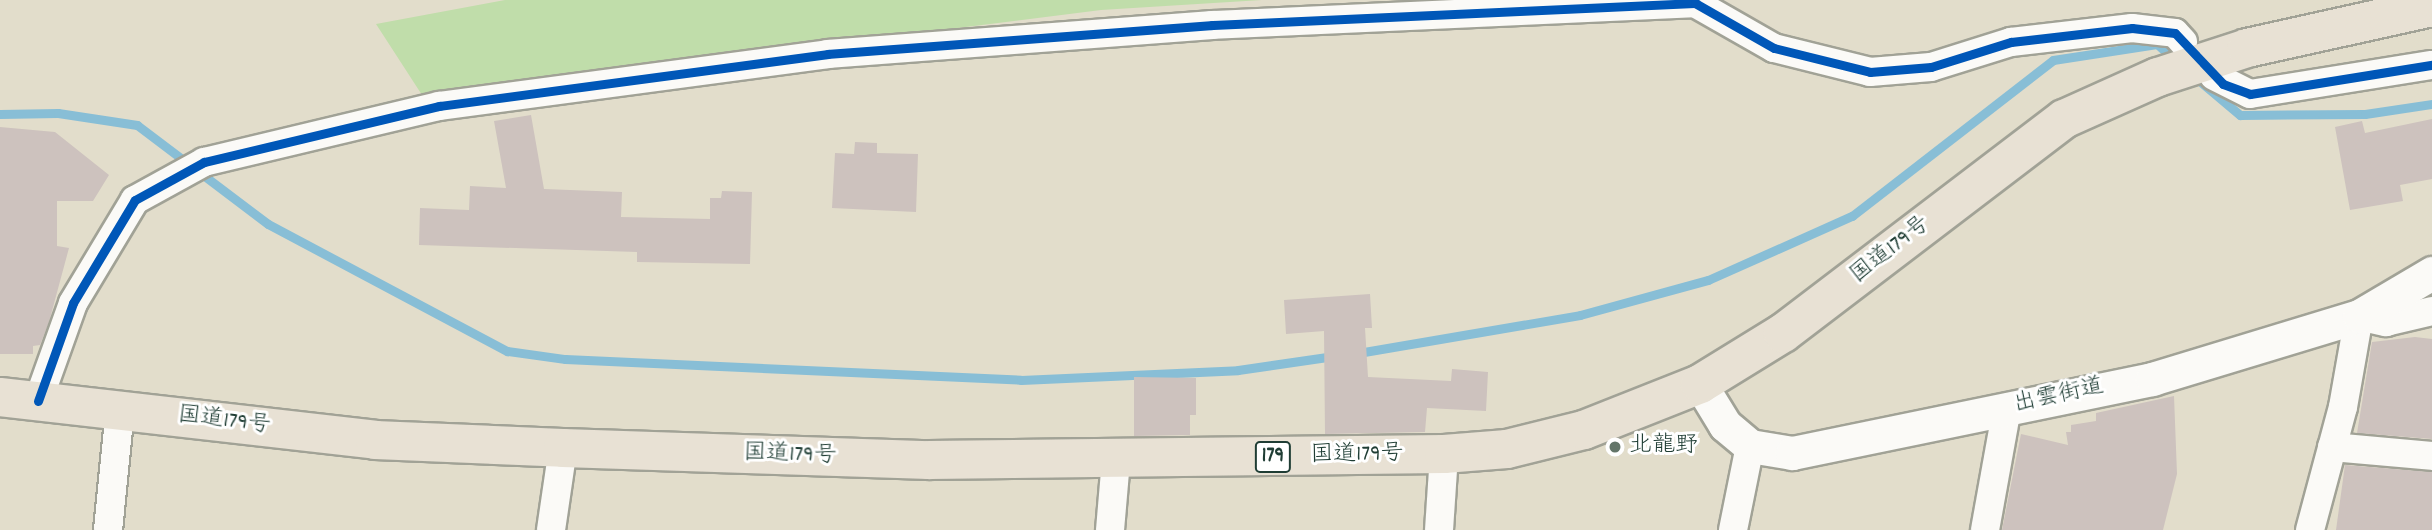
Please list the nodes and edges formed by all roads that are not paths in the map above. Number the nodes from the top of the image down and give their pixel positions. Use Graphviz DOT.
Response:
graph roads {
  1 [pos="2432,7"];
  2 [pos="2183,43"];
  3 [pos="2432,65"];
  4 [pos="2214,76"];
  5 [pos="2432,273"];
  6 [pos="2432,311"];
  7 [pos="2359,316"];
  8 [pos="1700,384"];
  9 [pos="0,397"];
  10 [pos="38,401"];
  11 [pos="2007,408"];
  12 [pos="120,410"];
  13 [pos="1750,446"];
  14 [pos="2333,447"];
  15 [pos="563,448"];
  16 [pos="1444,454"];
  17 [pos="2432,456"];
  18 [pos="1116,460"];
  19 [pos="108,530"];
  20 [pos="551,530"];
  21 [pos="1110,530"];
  22 [pos="1439,530"];
  23 [pos="1733,530"];
  24 [pos="1985,530"];
  25 [pos="2310,530"];
  1 -- 8 [label="highway, 国道179号 / 179"];
  2 -- 10 [label="street"];
  3 -- 4 [label="street"];
  5 -- 7 [label="street, 出雲街道"];
  6 -- 7 [label="street"];
  7 -- 11 [label="street, 出雲街道"];
  7 -- 14 [label="street"];
  8 -- 13 [label="street"];
  8 -- 16 [label="highway, 国道179号 / 179"];
  9 -- 10 [label="highway, 国道179号 / 179"];
  10 -- 12 [label="highway, 国道179号 / 179"];
  11 -- 13 [label="street, 出雲街道"];
  11 -- 24 [label="street"];
  12 -- 15 [label="highway, 国道179号 / 179"];
  12 -- 19 [label="street"];
  13 -- 23 [label="street"];
  14 -- 17 [label="street"];
  14 -- 25 [label="street"];
  15 -- 18 [label="highway, 国道179号 / 179"];
  15 -- 20 [label="street"];
  16 -- 18 [label="highway, 国道179号 / 179"];
  16 -- 22 [label="street"];
  18 -- 21 [label="street"];
}
